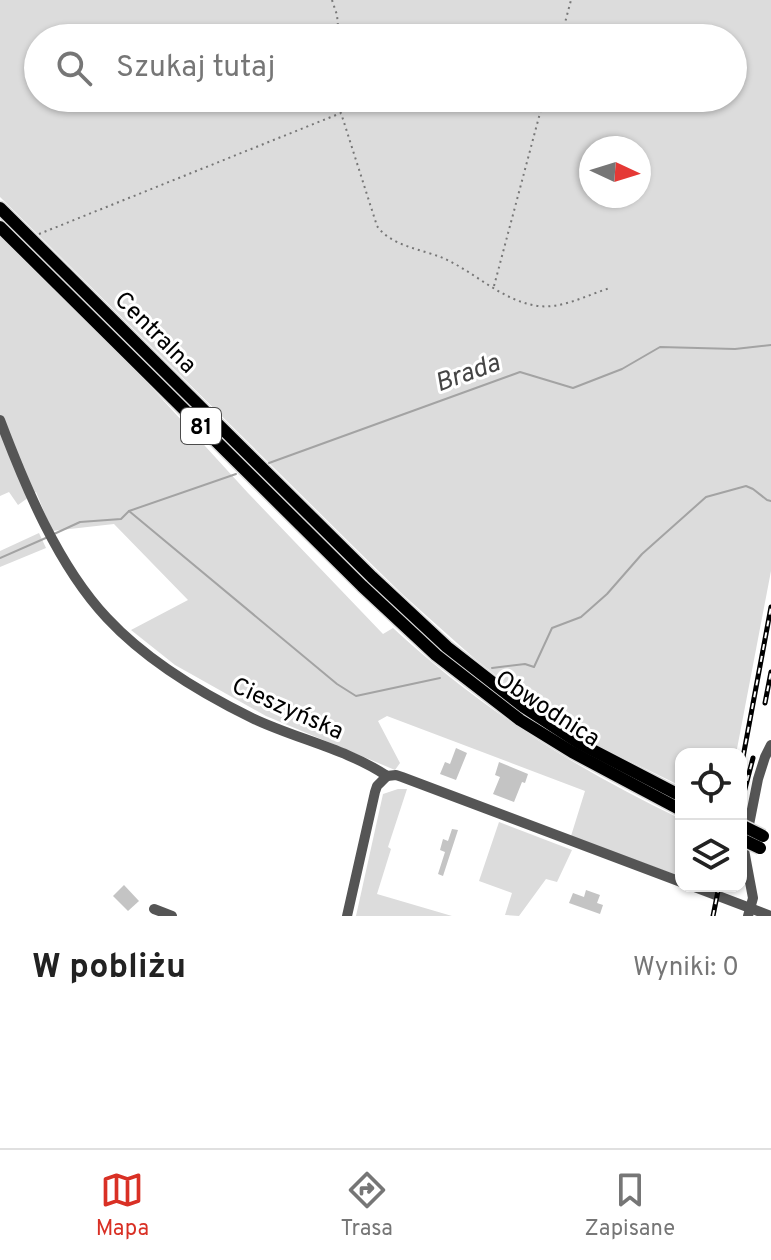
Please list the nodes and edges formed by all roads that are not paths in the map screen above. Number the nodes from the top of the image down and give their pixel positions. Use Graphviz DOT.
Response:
graph roads {
  1 [pos="0,208"];
  2 [pos="0,227"];
  3 [pos="0,420"];
  4 [pos="417,621"];
  5 [pos="403,625"];
  6 [pos="771,745"];
  7 [pos="387,776"];
  8 [pos="675,793"];
  9 [pos="675,807"];
  10 [pos="747,830"];
  11 [pos="766,844"];
  12 [pos="675,880"];
  13 [pos="705,892"];
  14 [pos="154,909"];
  15 [pos="750,912"];
  16 [pos="172,916"];
  17 [pos="347,916"];
  18 [pos="771,916"];
  1 -- 4 [label="main road, Centralna / 81"];
  2 -- 5 [label="main road, Centralna / 81"];
  3 -- 7 [label="street, Cieszyńska"];
  4 -- 8 [label="main road, Obwodnica / 81"];
  5 -- 9 [label="main road, Obwodnica / 81"];
  6 -- 15 [label="street"];
  7 -- 12 [label="street, Cieszyńska"];
  7 -- 17 [label="street"];
  10 -- 11 [label="main road, bridge"];
  13 -- 15 [label="street"];
  14 -- 16 [label="street"];
  15 -- 18 [label="street"];
}
